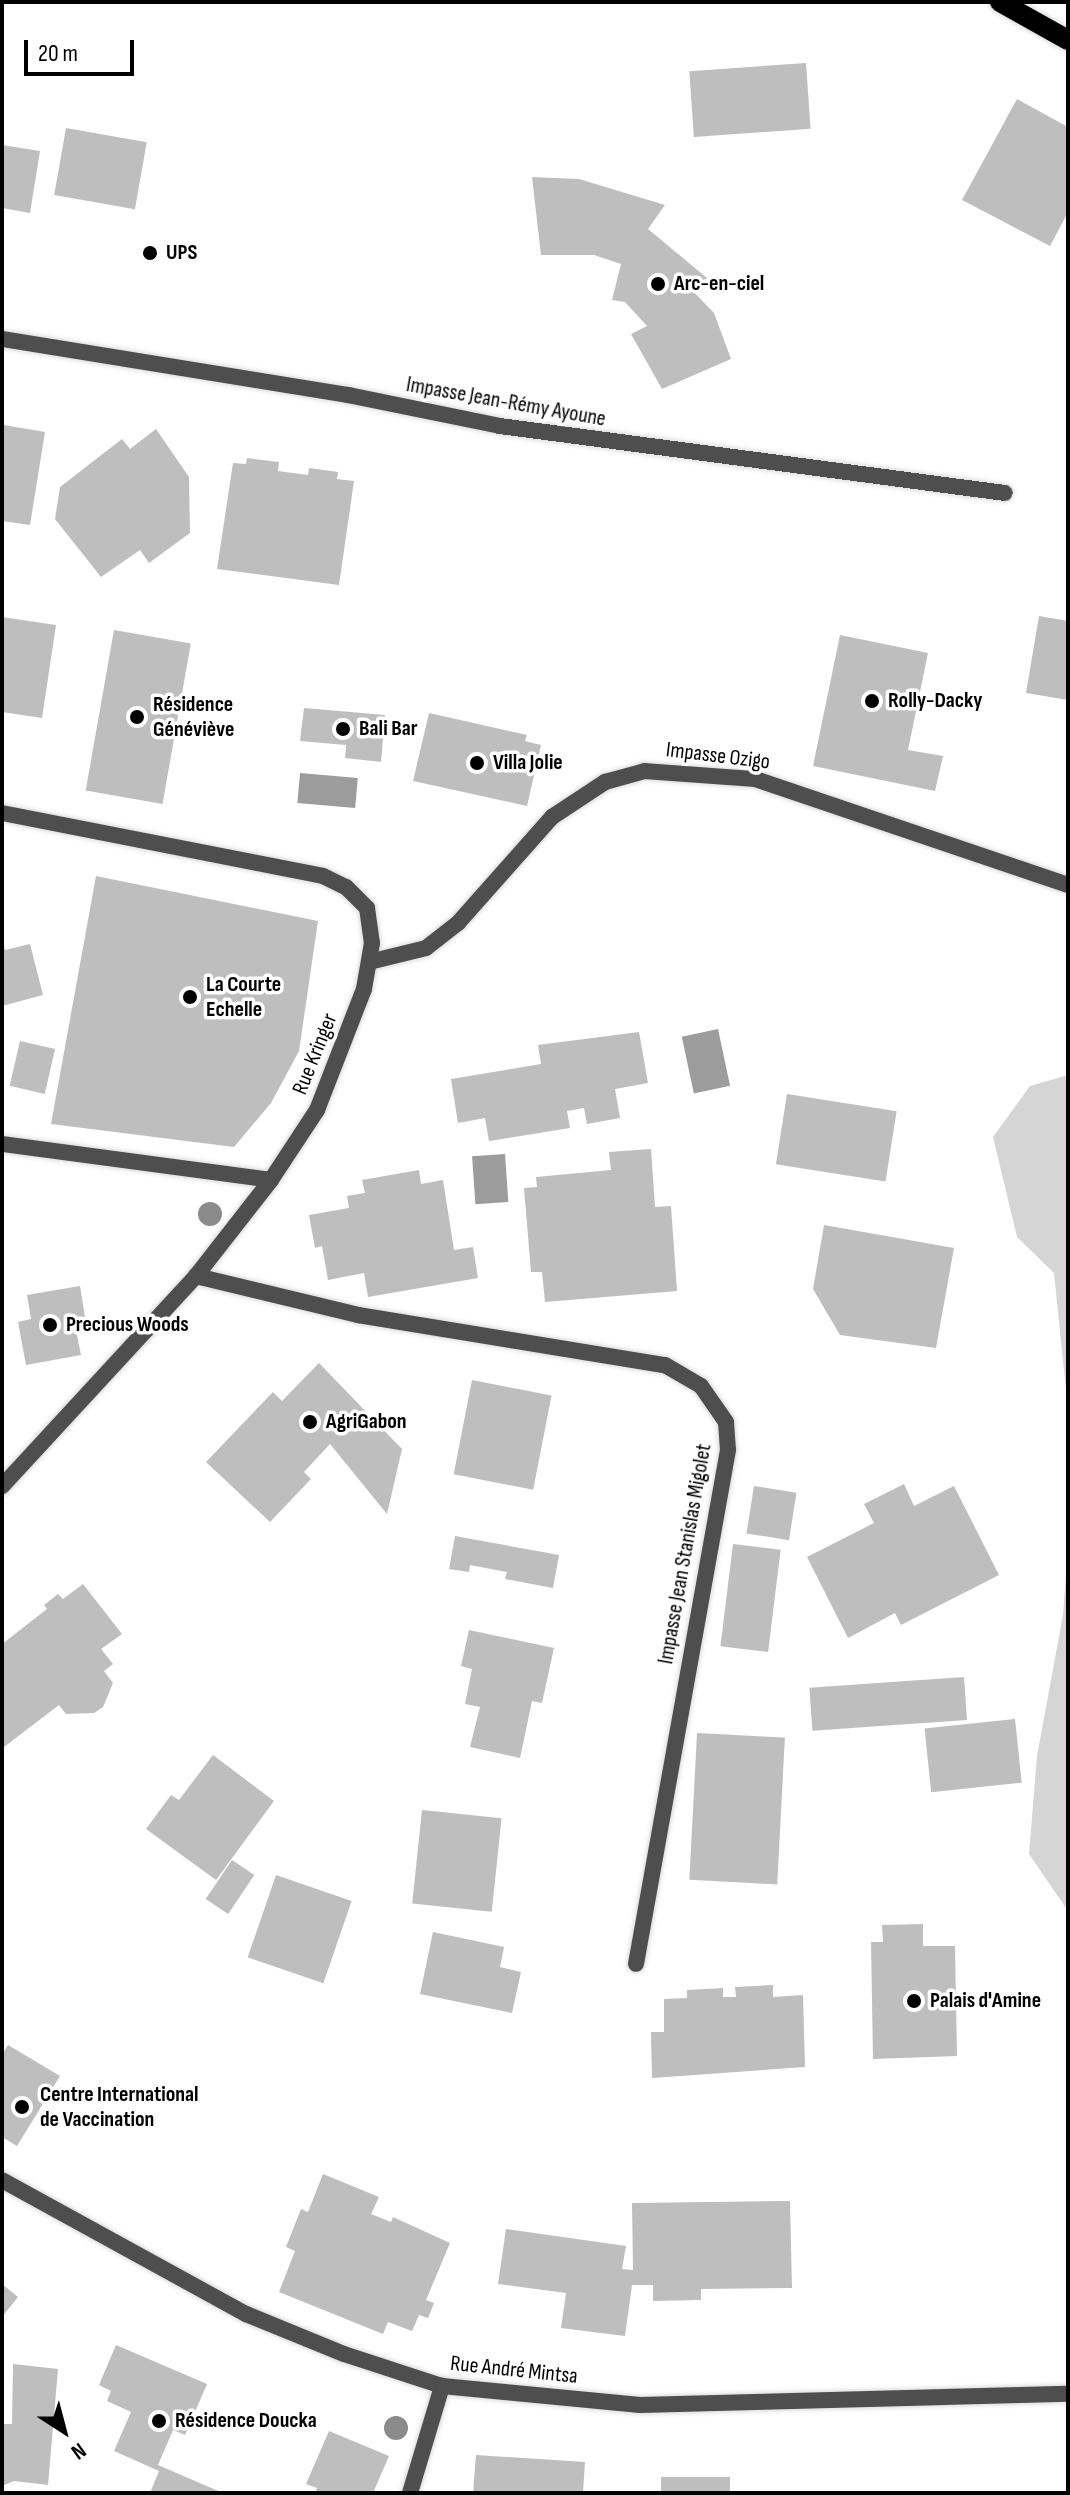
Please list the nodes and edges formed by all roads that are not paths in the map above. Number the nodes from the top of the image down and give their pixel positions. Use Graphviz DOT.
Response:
graph roads {
  1 [pos="1000,2"];
  2 [pos="1068,40"];
  3 [pos="2,339"];
  4 [pos="1005,493"];
  5 [pos="2,813"];
  6 [pos="1068,885"];
  7 [pos="369,962"];
  8 [pos="2,1144"];
  9 [pos="271,1180"];
  10 [pos="196,1276"];
  11 [pos="2,1486"];
  12 [pos="636,1964"];
  13 [pos="2,2180"];
  14 [pos="442,2386"];
  15 [pos="1068,2394"];
  16 [pos="410,2493"];
  1 -- 2 [label="main road"];
  3 -- 4 [label="street, Impasse Jean-Rémy Ayoune"];
  5 -- 7 [label="street, Rue Kringer"];
  6 -- 7 [label="street, Impasse Ozigo"];
  7 -- 9 [label="street, Rue Kringer"];
  8 -- 9 [label="street"];
  9 -- 10 [label="street, Rue Kringer"];
  10 -- 11 [label="street, Rue Kringer"];
  10 -- 12 [label="street, Impasse Jean Stanislas Migolet"];
  13 -- 14 [label="street, Rue André Mintsa"];
  14 -- 15 [label="street, Rue André Mintsa"];
  14 -- 16 [label="street"];
}
